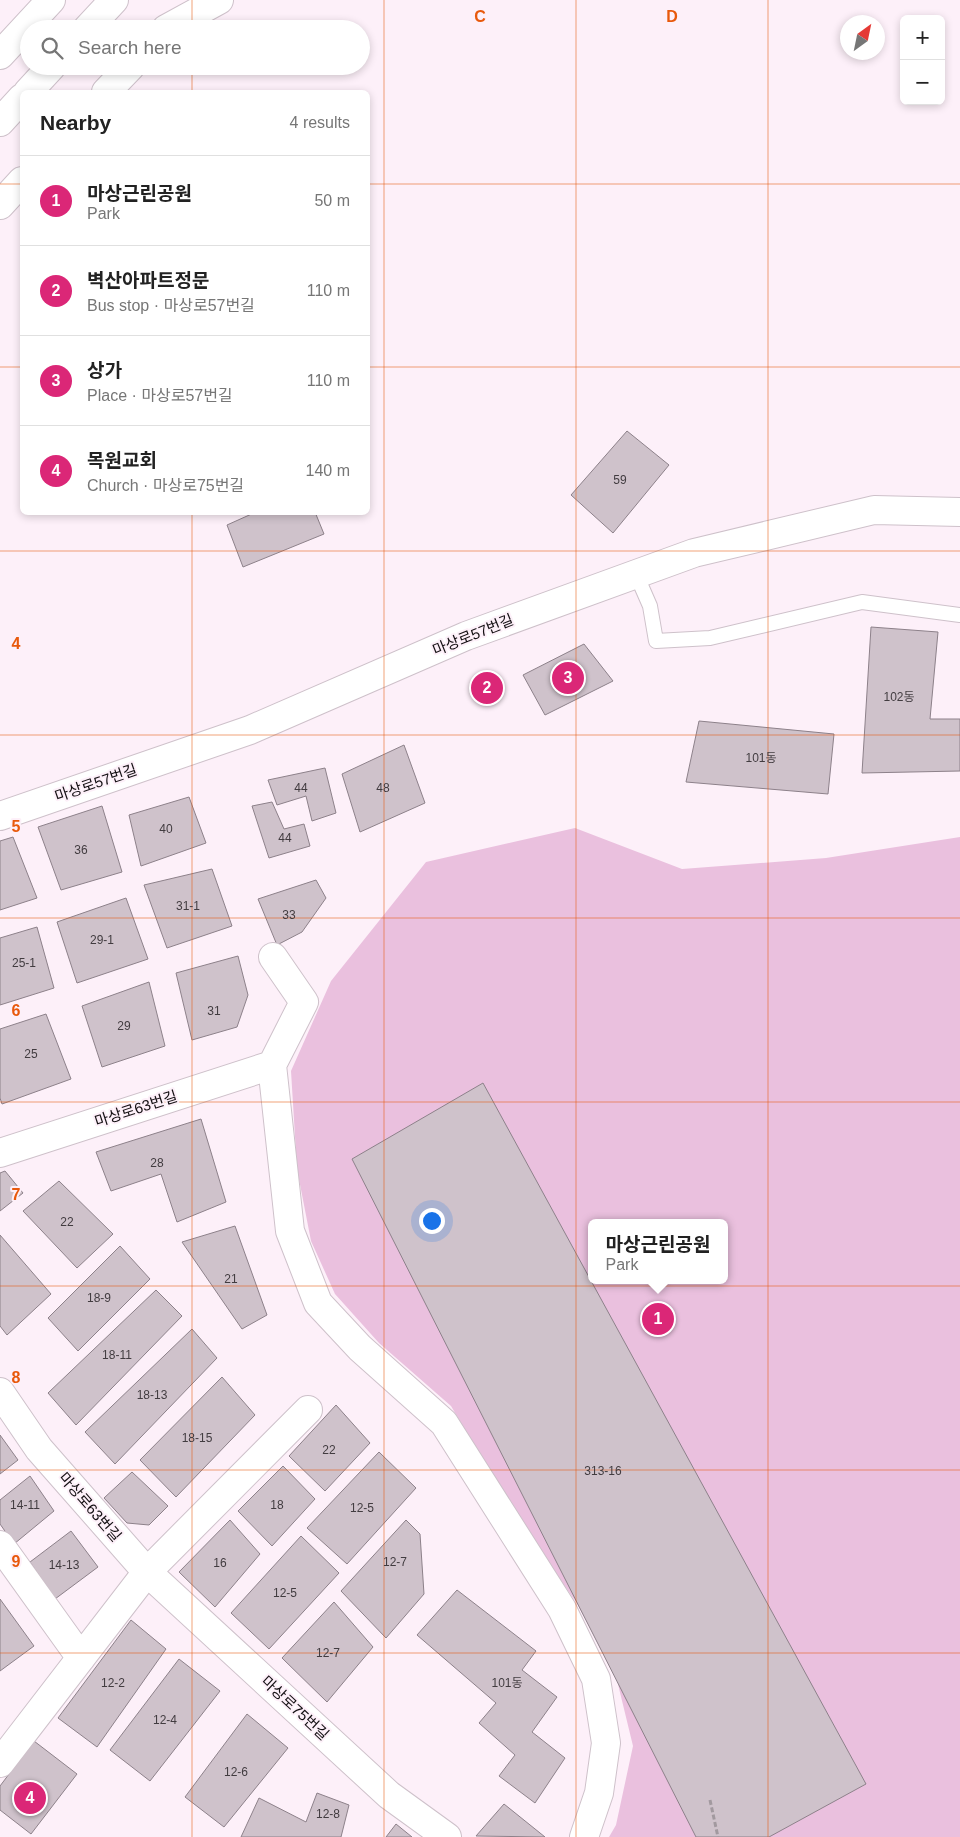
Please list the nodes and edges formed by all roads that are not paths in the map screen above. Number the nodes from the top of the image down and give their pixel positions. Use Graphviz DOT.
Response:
graph roads {
  1 [pos="51,0"];
  2 [pos="114,0"];
  3 [pos="219,0"];
  4 [pos="32,20"];
  5 [pos="96,20"];
  6 [pos="182,20"];
  7 [pos="20,33"];
  8 [pos="0,55"];
  9 [pos="44,75"];
  10 [pos="122,75"];
  11 [pos="30,90"];
  12 [pos="108,90"];
  13 [pos="20,100"];
  14 [pos="0,122"];
  15 [pos="20,183"];
  16 [pos="0,205"];
  17 [pos="960,512"];
  18 [pos="636,574"];
  19 [pos="960,615"];
  20 [pos="0,816"];
  21 [pos="273,957"];
  22 [pos="272,1065"];
  23 [pos="0,1153"];
  24 [pos="0,1392"];
  25 [pos="308,1410"];
  26 [pos="0,1545"];
  27 [pos="147,1572"];
  28 [pos="81,1658"];
  29 [pos="0,1763"];
  30 [pos="447,1837"];
  31 [pos="584,1837"];
  1 -- 4 [label="main road"];
  2 -- 5 [label="main road"];
  3 -- 6 [label="main road"];
  7 -- 8 [label="main road"];
  9 -- 11 [label="main road"];
  10 -- 12 [label="main road"];
  13 -- 14 [label="main road"];
  15 -- 16 [label="main road"];
  17 -- 18 [label="main road, 마상로57번길"];
  18 -- 19 [label="lane"];
  18 -- 20 [label="main road, 마상로57번길"];
  21 -- 22 [label="main road"];
  22 -- 23 [label="main road, 마상로63번길"];
  22 -- 31 [label="main road"];
  24 -- 27 [label="main road, 마상로63번길"];
  25 -- 27 [label="main road"];
  26 -- 28 [label="main road"];
  27 -- 28 [label="main road"];
  27 -- 30 [label="main road, 마상로75번길"];
  28 -- 29 [label="main road"];
}
